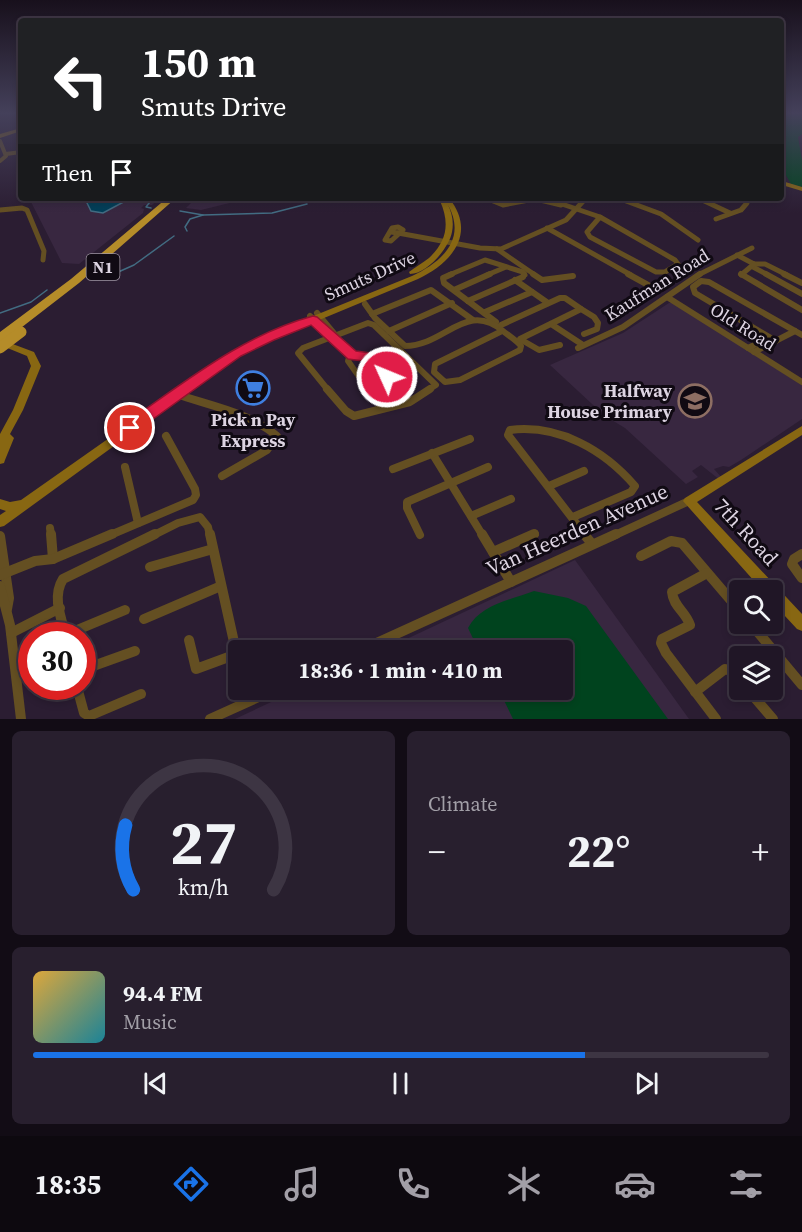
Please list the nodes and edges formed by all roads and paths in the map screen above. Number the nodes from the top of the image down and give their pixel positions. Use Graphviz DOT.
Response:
graph roads {
  1 [pos="2,146"];
  2 [pos="18,154"];
  3 [pos="6,155"];
  4 [pos="0,161"];
  5 [pos="784,184"];
  6 [pos="802,189"];
  7 [pos="168,201"];
  8 [pos="178,201"];
  9 [pos="443,201"];
  10 [pos="448,201"];
  11 [pos="493,201"];
  12 [pos="520,201"];
  13 [pos="549,201"];
  14 [pos="583,201"];
  15 [pos="627,201"];
  16 [pos="704,201"];
  17 [pos="746,201"];
  18 [pos="0,210"];
  19 [pos="575,211"];
  20 [pos="730,213"];
  21 [pos="600,217"];
  22 [pos="716,219"];
  23 [pos="548,228"];
  24 [pos="392,230"];
  25 [pos="401,230"];
  26 [pos="698,240"];
  27 [pos="450,241"];
  28 [pos="751,247"];
  29 [pos="497,249"];
  30 [pos="737,255"];
  31 [pos="43,260"];
  32 [pos="754,265"];
  33 [pos="506,267"];
  34 [pos="573,276"];
  35 [pos="516,280"];
  36 [pos="802,283"];
  37 [pos="648,285"];
  38 [pos="386,289"];
  39 [pos="454,290"];
  40 [pos="532,292"];
  41 [pos="802,294"];
  42 [pos="669,296"];
  43 [pos="468,301"];
  44 [pos="452,303"];
  45 [pos="548,303"];
  46 [pos="362,304"];
  47 [pos="341,307"];
  48 [pos="581,309"];
  49 [pos="802,310"];
  50 [pos="485,312"];
  51 [pos="371,314"];
  52 [pos="315,317"];
  53 [pos="473,320"];
  54 [pos="551,324"];
  55 [pos="502,328"];
  56 [pos="17,330"];
  57 [pos="389,331"];
  58 [pos="799,333"];
  59 [pos="585,334"];
  60 [pos="0,338"];
  61 [pos="334,338"];
  62 [pos="520,339"];
  63 [pos="773,340"];
  64 [pos="0,343"];
  65 [pos="560,345"];
  66 [pos="0,348"];
  67 [pos="753,349"];
  68 [pos="353,356"];
  69 [pos="802,380"];
  70 [pos="174,396"];
  71 [pos="18,410"];
  72 [pos="166,436"];
  73 [pos="800,436"];
  74 [pos="470,439"];
  75 [pos="0,444"];
  76 [pos="432,453"];
  77 [pos="0,459"];
  78 [pos="488,467"];
  79 [pos="125,468"];
  80 [pos="393,469"];
  81 [pos="584,471"];
  82 [pos="222,476"];
  83 [pos="450,482"];
  84 [pos="549,486"];
  85 [pos="511,500"];
  86 [pos="689,501"];
  87 [pos="0,504"];
  88 [pos="24,504"];
  89 [pos="471,516"];
  90 [pos="573,517"];
  91 [pos="0,522"];
  92 [pos="138,523"];
  93 [pos="50,528"];
  94 [pos="535,534"];
  95 [pos="420,535"];
  96 [pos="0,536"];
  97 [pos="592,544"];
  98 [pos="213,549"];
  99 [pos="493,552"];
  100 [pos="802,555"];
  101 [pos="641,556"];
  102 [pos="53,559"];
  103 [pos="150,567"];
  104 [pos="707,573"];
  105 [pos="3,574"];
  106 [pos="802,578"];
  107 [pos="762,580"];
  108 [pos="511,582"];
  109 [pos="0,586"];
  110 [pos="221,586"];
  111 [pos="729,598"];
  112 [pos="783,603"];
  113 [pos="60,608"];
  114 [pos="7,609"];
  115 [pos="125,610"];
  116 [pos="144,619"];
  117 [pos="63,622"];
  118 [pos="96,622"];
  119 [pos="802,624"];
  120 [pos="11,633"];
  121 [pos="759,634"];
  122 [pos="189,640"];
  123 [pos="383,640"];
  124 [pos="135,651"];
  125 [pos="96,665"];
  126 [pos="729,670"];
  127 [pos="802,685"];
  128 [pos="695,692"];
  129 [pos="141,694"];
  130 [pos="80,700"];
  131 [pos="252,700"];
  132 [pos="757,700"];
  133 [pos="21,719"];
  134 [pos="210,719"];
  135 [pos="716,719"];
  136 [pos="773,719"];
  1 -- 3 [label="street"];
  2 -- 3 [label="street"];
  3 -- 4 [label="street"];
  5 -- 6 [label="main road"];
  7 -- 56 [label="highway, N1"];
  8 -- 56 [label="highway, N1"];
  9 -- 27 [label="main road"];
  10 -- 27 [label="main road"];
  11 -- 12 [label="street"];
  13 -- 19 [label="street"];
  14 -- 19 [label="street"];
  15 -- 26 [label="street"];
  16 -- 20 [label="street"];
  17 -- 20 [label="street"];
  18 -- 31 [label="street"];
  19 -- 21 [label="street"];
  19 -- 23 [label="street"];
  20 -- 22 [label="street"];
  21 -- 21 [label="street"];
  23 -- 29 [label="street"];
  23 -- 37 [label="street"];
  24 -- 25 [label="street"];
  24 -- 25 [label="street"];
  24 -- 25 [label="street"];
  25 -- 27 [label="street"];
  27 -- 29 [label="street"];
  27 -- 38 [label="main road, Smuts Drive"];
  27 -- 52 [label="main road, Smuts Drive"];
  28 -- 30 [label="street, Kaufman Road"];
  29 -- 34 [label="street"];
  30 -- 32 [label="street"];
  30 -- 42 [label="street, Kaufman Road"];
  32 -- 36 [label="street"];
  32 -- 41 [label="street"];
  32 -- 49 [label="street"];
  33 -- 35 [label="street"];
  33 -- 39 [label="street"];
  33 -- 39 [label="street"];
  35 -- 40 [label="street"];
  35 -- 43 [label="street"];
  38 -- 46 [label="street"];
  38 -- 47 [label="main road, Smuts Drive"];
  39 -- 43 [label="street"];
  40 -- 45 [label="street"];
  40 -- 50 [label="street"];
  42 -- 54 [label="street, Kaufman Road"];
  42 -- 67 [label="street, Old Road"];
  43 -- 50 [label="street"];
  44 -- 51 [label="street"];
  44 -- 53 [label="street"];
  44 -- 57 [label="street"];
  45 -- 48 [label="street"];
  45 -- 55 [label="street"];
  46 -- 47 [label="street"];
  46 -- 51 [label="street"];
  47 -- 52 [label="main road, Smuts Drive"];
  48 -- 54 [label="street"];
  48 -- 59 [label="street"];
  50 -- 55 [label="street"];
  51 -- 57 [label="street"];
  52 -- 61 [label="street"];
  52 -- 70 [label="main road, Smuts Drive"];
  53 -- 55 [label="street"];
  53 -- 57 [label="street"];
  54 -- 62 [label="street"];
  55 -- 55 [label="street"];
  55 -- 62 [label="street"];
  56 -- 60 [label="highway, N1"];
  56 -- 66 [label="highway, N1, bridge"];
  58 -- 63 [label="street"];
  58 -- 63 [label="street"];
  61 -- 61 [label="street"];
  61 -- 68 [label="street"];
  62 -- 65 [label="street"];
  63 -- 67 [label="street"];
  64 -- 71 [label="main road"];
  67 -- 69 [label="street, Old Road"];
  68 -- 68 [label="street"];
  70 -- 82 [label="street"];
  70 -- 88 [label="main road, Smuts Drive"];
  71 -- 75 [label="main road"];
  71 -- 77 [label="main road"];
  72 -- 92 [label="street"];
  73 -- 86 [label="main road, Van Heerden Avenue"];
  74 -- 76 [label="street"];
  76 -- 80 [label="street"];
  76 -- 83 [label="street"];
  78 -- 83 [label="street"];
  79 -- 92 [label="street"];
  81 -- 84 [label="street"];
  83 -- 89 [label="street"];
  83 -- 95 [label="street"];
  84 -- 90 [label="street"];
  84 -- 90 [label="street"];
  85 -- 89 [label="street"];
  86 -- 97 [label="street, Van Heerden Avenue"];
  86 -- 107 [label="main road, 7th Road"];
  87 -- 88 [label="main road"];
  88 -- 91 [label="main road, Smuts Drive"];
  89 -- 99 [label="street"];
  90 -- 97 [label="street"];
  92 -- 102 [label="street"];
  93 -- 102 [label="street"];
  94 -- 99 [label="street"];
  96 -- 105 [label="street"];
  97 -- 108 [label="street, Van Heerden Avenue"];
  98 -- 103 [label="street"];
  98 -- 110 [label="street"];
  98 -- 113 [label="street"];
  99 -- 108 [label="street"];
  100 -- 106 [label="street"];
  101 -- 104 [label="street"];
  102 -- 105 [label="street"];
  104 -- 111 [label="street"];
  104 -- 128 [label="street"];
  105 -- 114 [label="street"];
  108 -- 123 [label="street, Van Heerden Avenue"];
  109 -- 114 [label="street"];
  110 -- 116 [label="street"];
  110 -- 122 [label="street"];
  112 -- 119 [label="main road, 7th Road"];
  113 -- 117 [label="street"];
  113 -- 120 [label="street"];
  114 -- 120 [label="street"];
  115 -- 118 [label="street"];
  120 -- 133 [label="street"];
  121 -- 127 [label="street"];
  124 -- 125 [label="street"];
  126 -- 128 [label="street"];
  128 -- 135 [label="street"];
  129 -- 130 [label="street"];
  131 -- 134 [label="street"];
  132 -- 136 [label="street"];
}
